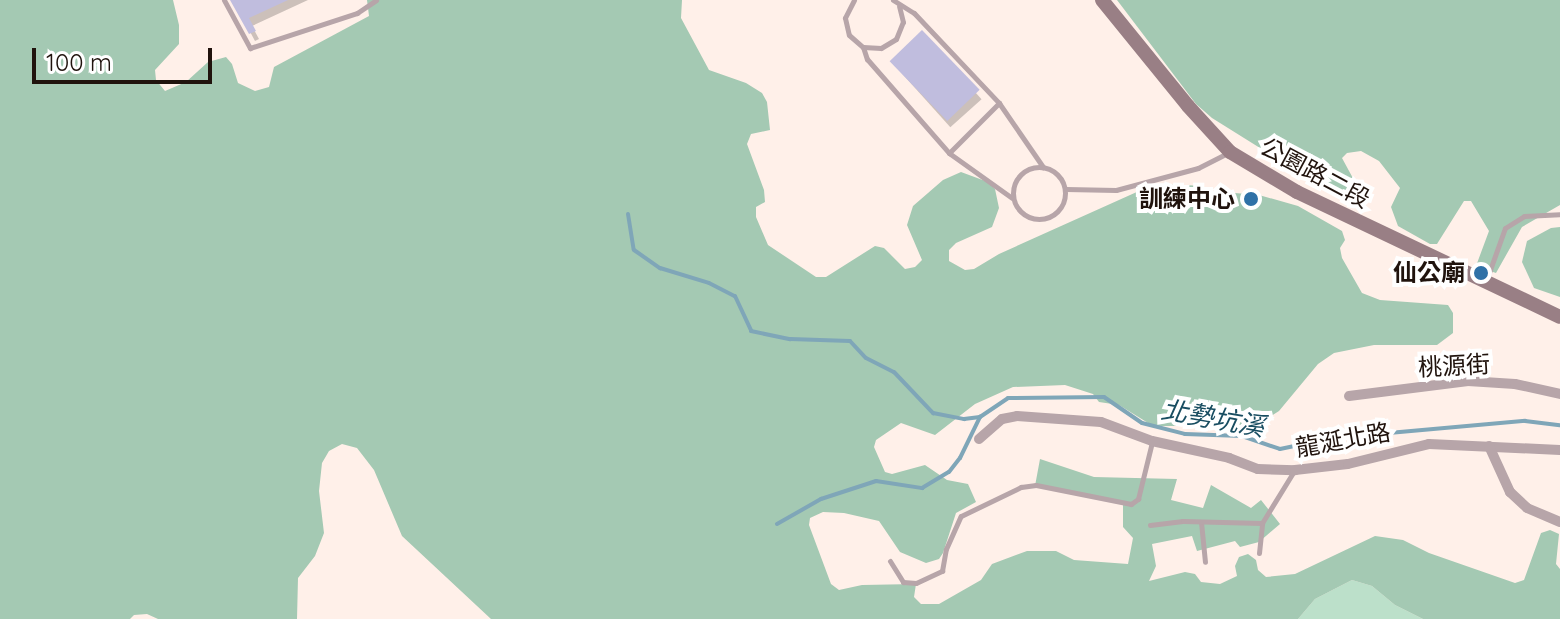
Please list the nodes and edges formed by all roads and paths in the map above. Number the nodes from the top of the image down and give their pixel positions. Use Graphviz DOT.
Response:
graph roads {
  1 [pos="224,0"];
  2 [pos="376,0"];
  3 [pos="854,0"];
  4 [pos="1102,0"];
  5 [pos="896,2"];
  6 [pos="863,47"];
  7 [pos="999,103"];
  8 [pos="1230,152"];
  9 [pos="949,153"];
  10 [pos="1043,167"];
  11 [pos="1066,189"];
  12 [pos="1012,198"];
  13 [pos="1560,214"];
  14 [pos="1486,283"];
  15 [pos="1560,317"];
  16 [pos="1560,394"];
  17 [pos="1349,396"];
  18 [pos="979,439"];
  19 [pos="1152,441"];
  20 [pos="1489,446"];
  21 [pos="1560,450"];
  22 [pos="1295,470"];
  23 [pos="1201,522"];
  24 [pos="1560,522"];
  25 [pos="1262,523"];
  26 [pos="1150,525"];
  27 [pos="1259,553"];
  28 [pos="890,561"];
  29 [pos="1205,562"];
  1 -- 2 [label="lane"];
  3 -- 6 [label="lane"];
  4 -- 8 [label="main road, 公園路二段"];
  5 -- 6 [label="lane"];
  5 -- 7 [label="lane"];
  6 -- 9 [label="lane"];
  7 -- 9 [label="lane"];
  7 -- 10 [label="lane"];
  8 -- 11 [label="lane"];
  8 -- 14 [label="main road, 公園路二段"];
  9 -- 12 [label="lane"];
  10 -- 11 [label="lane"];
  10 -- 12 [label="lane"];
  11 -- 12 [label="lane"];
  13 -- 14 [label="lane"];
  14 -- 15 [label="main road, 公園路二段"];
  16 -- 17 [label="street, 桃源街"];
  18 -- 19 [label="street, 龍涎北路"];
  19 -- 22 [label="street, 龍涎北路"];
  19 -- 28 [label="lane"];
  20 -- 21 [label="street, 龍涎北路"];
  20 -- 22 [label="street, 龍涎北路"];
  20 -- 24 [label="street"];
  22 -- 25 [label="lane"];
  23 -- 25 [label="lane"];
  23 -- 26 [label="lane"];
  23 -- 29 [label="lane"];
  25 -- 27 [label="lane"];
}
